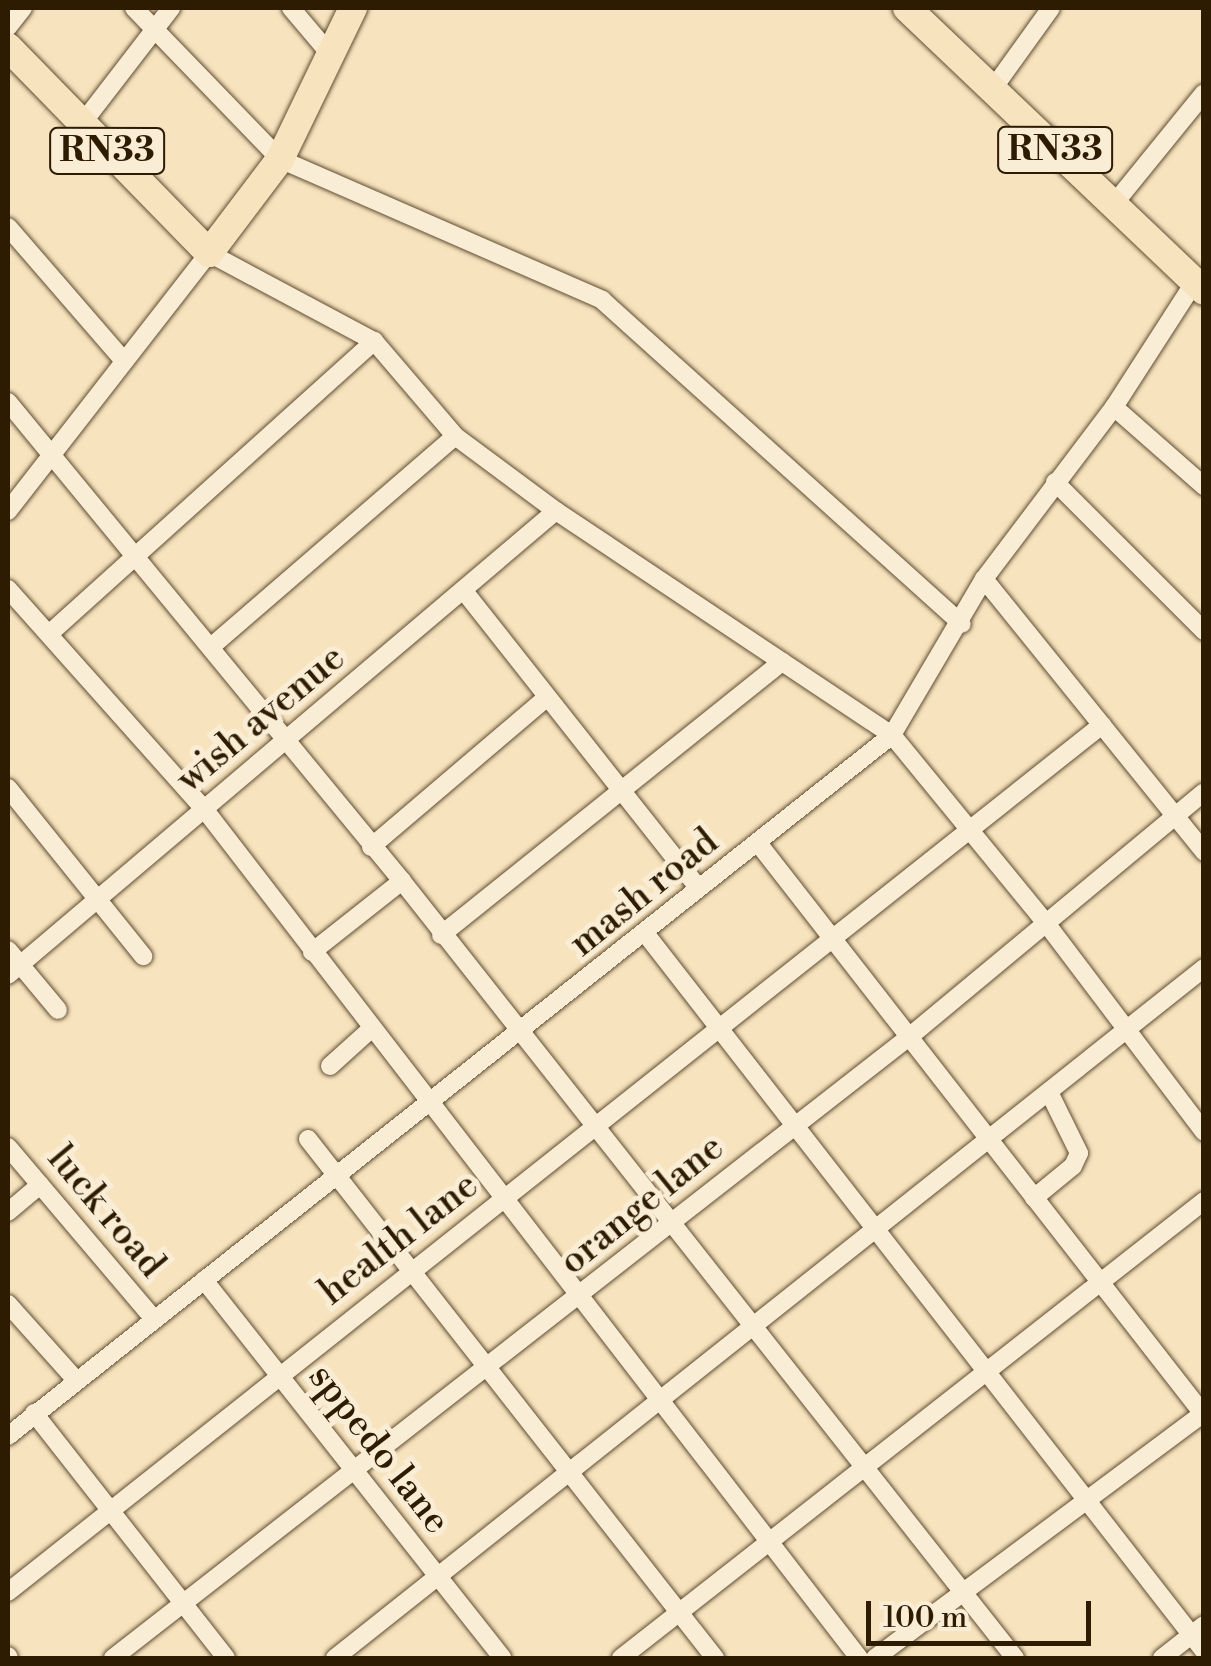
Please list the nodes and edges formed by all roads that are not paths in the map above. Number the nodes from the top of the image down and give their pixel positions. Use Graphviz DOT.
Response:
graph roads {
  1 [pos="22,8"];
  2 [pos="134,8"];
  3 [pos="171,8"];
  4 [pos="291,8"];
  5 [pos="353,8"];
  6 [pos="907,8"];
  7 [pos="1051,8"];
  8 [pos="8,27"];
  9 [pos="154,30"];
  10 [pos="8,47"];
  11 [pos="328,52"];
  12 [pos="992,90"];
  13 [pos="1204,93"];
  14 [pos="82,125"];
  15 [pos="280,159"];
  16 [pos="1113,205"];
  17 [pos="8,227"];
  18 [pos="209,252"];
  19 [pos="1199,287"];
  20 [pos="374,341"];
  21 [pos="124,361"];
  22 [pos="8,402"];
  23 [pos="1114,407"];
  24 [pos="455,436"];
  25 [pos="53,453"];
  26 [pos="1056,482"];
  27 [pos="1204,486"];
  28 [pos="8,511"];
  29 [pos="556,511"];
  30 [pos="138,554"];
  31 [pos="984,579"];
  32 [pos="8,589"];
  33 [pos="464,591"];
  34 [pos="962,624"];
  35 [pos="1204,631"];
  36 [pos="48,634"];
  37 [pos="212,646"];
  38 [pos="782,662"];
  39 [pos="548,696"];
  40 [pos="1102,725"];
  41 [pos="892,736"];
  42 [pos="286,740"];
  43 [pos="8,788"];
  44 [pos="622,790"];
  45 [pos="1204,792"];
  46 [pos="205,810"];
  47 [pos="1176,816"];
  48 [pos="970,831"];
  49 [pos="758,843"];
  50 [pos="371,847"];
  51 [pos="1204,852"];
  52 [pos="402,882"];
  53 [pos="698,887"];
  54 [pos="98,899"];
  55 [pos="1046,923"];
  56 [pos="645,933"];
  57 [pos="441,935"];
  58 [pos="832,938"];
  59 [pos="312,952"];
  60 [pos="142,956"];
  61 [pos="12,963"];
  62 [pos="1204,968"];
  63 [pos="58,1010"];
  64 [pos="371,1030"];
  65 [pos="716,1030"];
  66 [pos="1126,1031"];
  67 [pos="520,1036"];
  68 [pos="909,1037"];
  69 [pos="330,1066"];
  70 [pos="1050,1092"];
  71 [pos="432,1105"];
  72 [pos="794,1126"];
  73 [pos="593,1127"];
  74 [pos="1204,1132"];
  75 [pos="308,1139"];
  76 [pos="990,1141"];
  77 [pos="8,1147"];
  78 [pos="339,1177"];
  79 [pos="40,1185"];
  80 [pos="503,1198"];
  81 [pos="1034,1198"];
  82 [pos="1204,1201"];
  83 [pos="8,1212"];
  84 [pos="670,1224"];
  85 [pos="876,1232"];
  86 [pos="412,1270"];
  87 [pos="204,1280"];
  88 [pos="1100,1282"];
  89 [pos="579,1298"];
  90 [pos="8,1304"];
  91 [pos="154,1319"];
  92 [pos="754,1330"];
  93 [pos="489,1368"];
  94 [pos="988,1371"];
  95 [pos="280,1376"];
  96 [pos="76,1380"];
  97 [pos="661,1404"];
  98 [pos="34,1413"];
  99 [pos="1203,1414"];
  100 [pos="8,1436"];
  101 [pos="864,1468"];
  102 [pos="354,1470"];
  103 [pos="569,1472"];
  104 [pos="1088,1501"];
  105 [pos="110,1510"];
  106 [pos="769,1543"];
  107 [pos="438,1578"];
  108 [pos="8,1592"];
  109 [pos="964,1595"];
  110 [pos="183,1604"];
  111 [pos="679,1613"];
  112 [pos="1200,1637"];
  113 [pos="113,1658"];
  114 [pos="226,1658"];
  115 [pos="335,1658"];
  116 [pos="502,1658"];
  117 [pos="622,1658"];
  118 [pos="714,1658"];
  119 [pos="859,1658"];
  120 [pos="876,1658"];
  121 [pos="1015,1658"];
  122 [pos="1162,1658"];
  1 -- 8 [label="street"];
  2 -- 9 [label="street"];
  3 -- 9 [label="street"];
  4 -- 11 [label="street"];
  5 -- 11 [label="main road"];
  6 -- 12 [label="main road, RN33"];
  7 -- 12 [label="street"];
  9 -- 14 [label="street"];
  9 -- 15 [label="street"];
  10 -- 14 [label="main road, RN33"];
  11 -- 15 [label="main road"];
  12 -- 16 [label="main road, RN33"];
  13 -- 16 [label="street"];
  14 -- 18 [label="main road, RN33"];
  15 -- 18 [label="main road"];
  15 -- 34 [label="street"];
  16 -- 19 [label="main road, RN33"];
  17 -- 21 [label="street"];
  18 -- 20 [label="street, RN33"];
  18 -- 21 [label="street"];
  19 -- 23 [label="street, mash road"];
  20 -- 24 [label="street, RN33"];
  20 -- 30 [label="street"];
  21 -- 25 [label="street"];
  22 -- 25 [label="street"];
  23 -- 26 [label="street, mash road"];
  23 -- 27 [label="street"];
  24 -- 29 [label="street, RN33"];
  24 -- 37 [label="street"];
  25 -- 28 [label="street"];
  25 -- 30 [label="street"];
  26 -- 31 [label="street, mash road"];
  26 -- 35 [label="street"];
  29 -- 33 [label="street, wish avenue"];
  29 -- 38 [label="street, RN33"];
  30 -- 36 [label="street"];
  30 -- 37 [label="street"];
  31 -- 34 [label="street, mash road"];
  31 -- 40 [label="street"];
  32 -- 36 [label="street"];
  33 -- 39 [label="street"];
  33 -- 42 [label="street, wish avenue"];
  34 -- 41 [label="street, mash road"];
  36 -- 46 [label="street"];
  37 -- 42 [label="street"];
  38 -- 41 [label="street, RN33"];
  38 -- 44 [label="street"];
  39 -- 44 [label="street"];
  39 -- 50 [label="street"];
  40 -- 47 [label="street"];
  40 -- 48 [label="street, health lane"];
  41 -- 48 [label="street, RN33"];
  41 -- 49 [label="street, mash road"];
  42 -- 46 [label="street, wish avenue"];
  42 -- 50 [label="street"];
  43 -- 54 [label="street"];
  44 -- 53 [label="street"];
  44 -- 57 [label="street"];
  45 -- 47 [label="street, orange lane"];
  46 -- 54 [label="street, wish avenue"];
  46 -- 59 [label="street"];
  47 -- 51 [label="street"];
  47 -- 55 [label="street, orange lane"];
  48 -- 55 [label="street, RN33"];
  48 -- 58 [label="street, health lane"];
  49 -- 53 [label="street, mash road"];
  49 -- 58 [label="street"];
  50 -- 52 [label="street"];
  52 -- 57 [label="street"];
  52 -- 59 [label="street"];
  53 -- 56 [label="street, mash road"];
  54 -- 60 [label="street"];
  54 -- 61 [label="street, wish avenue"];
  55 -- 66 [label="street, RN33"];
  55 -- 68 [label="street, orange lane"];
  56 -- 65 [label="street"];
  56 -- 67 [label="street, mash road"];
  57 -- 67 [label="street"];
  58 -- 65 [label="street, health lane"];
  58 -- 68 [label="street"];
  59 -- 64 [label="street"];
  61 -- 63 [label="street"];
  62 -- 66 [label="street"];
  64 -- 69 [label="street"];
  64 -- 71 [label="street"];
  65 -- 72 [label="street"];
  65 -- 73 [label="street, health lane"];
  66 -- 70 [label="street"];
  66 -- 74 [label="street, RN33"];
  67 -- 71 [label="street, mash road"];
  67 -- 73 [label="street"];
  68 -- 72 [label="street, orange lane"];
  68 -- 76 [label="street"];
  70 -- 76 [label="street"];
  70 -- 81 [label="street"];
  71 -- 78 [label="street, mash road"];
  71 -- 80 [label="street"];
  72 -- 84 [label="street, orange lane"];
  72 -- 85 [label="street"];
  73 -- 80 [label="street, health lane"];
  73 -- 84 [label="street"];
  75 -- 78 [label="street"];
  76 -- 81 [label="street"];
  76 -- 85 [label="street"];
  77 -- 79 [label="street, luck road"];
  78 -- 86 [label="street"];
  78 -- 87 [label="street, mash road"];
  79 -- 83 [label="street"];
  79 -- 91 [label="street, luck road"];
  80 -- 86 [label="street, health lane"];
  80 -- 89 [label="street"];
  81 -- 88 [label="street"];
  82 -- 88 [label="street"];
  84 -- 89 [label="street, orange lane"];
  84 -- 92 [label="street"];
  85 -- 92 [label="street"];
  85 -- 94 [label="street"];
  86 -- 93 [label="street"];
  86 -- 95 [label="street, health lane"];
  87 -- 91 [label="street, mash road"];
  87 -- 95 [label="street, sppedo lane"];
  88 -- 94 [label="street"];
  88 -- 99 [label="street"];
  89 -- 93 [label="street, orange lane"];
  89 -- 97 [label="street"];
  90 -- 96 [label="street"];
  91 -- 96 [label="street, mash road"];
  92 -- 97 [label="street"];
  92 -- 101 [label="street"];
  93 -- 102 [label="street, orange lane"];
  93 -- 103 [label="street"];
  94 -- 101 [label="street"];
  94 -- 104 [label="street"];
  95 -- 102 [label="street, sppedo lane"];
  95 -- 105 [label="street, health lane"];
  96 -- 98 [label="street, mash road"];
  97 -- 103 [label="street"];
  97 -- 106 [label="street"];
  98 -- 100 [label="street, mash road"];
  98 -- 105 [label="street"];
  99 -- 104 [label="street"];
  101 -- 106 [label="street"];
  101 -- 109 [label="street"];
  102 -- 107 [label="street, sppedo lane"];
  102 -- 110 [label="street, orange lane"];
  103 -- 107 [label="street"];
  103 -- 111 [label="street"];
  104 -- 109 [label="street"];
  104 -- 112 [label="street"];
  105 -- 108 [label="street, health lane"];
  105 -- 110 [label="street"];
  106 -- 111 [label="street"];
  106 -- 119 [label="street"];
  107 -- 115 [label="street"];
  107 -- 116 [label="street, sppedo lane"];
  109 -- 120 [label="street"];
  109 -- 121 [label="street"];
  110 -- 113 [label="street, orange lane"];
  110 -- 114 [label="street"];
  111 -- 117 [label="street"];
  111 -- 118 [label="street"];
  112 -- 122 [label="street"];
}
